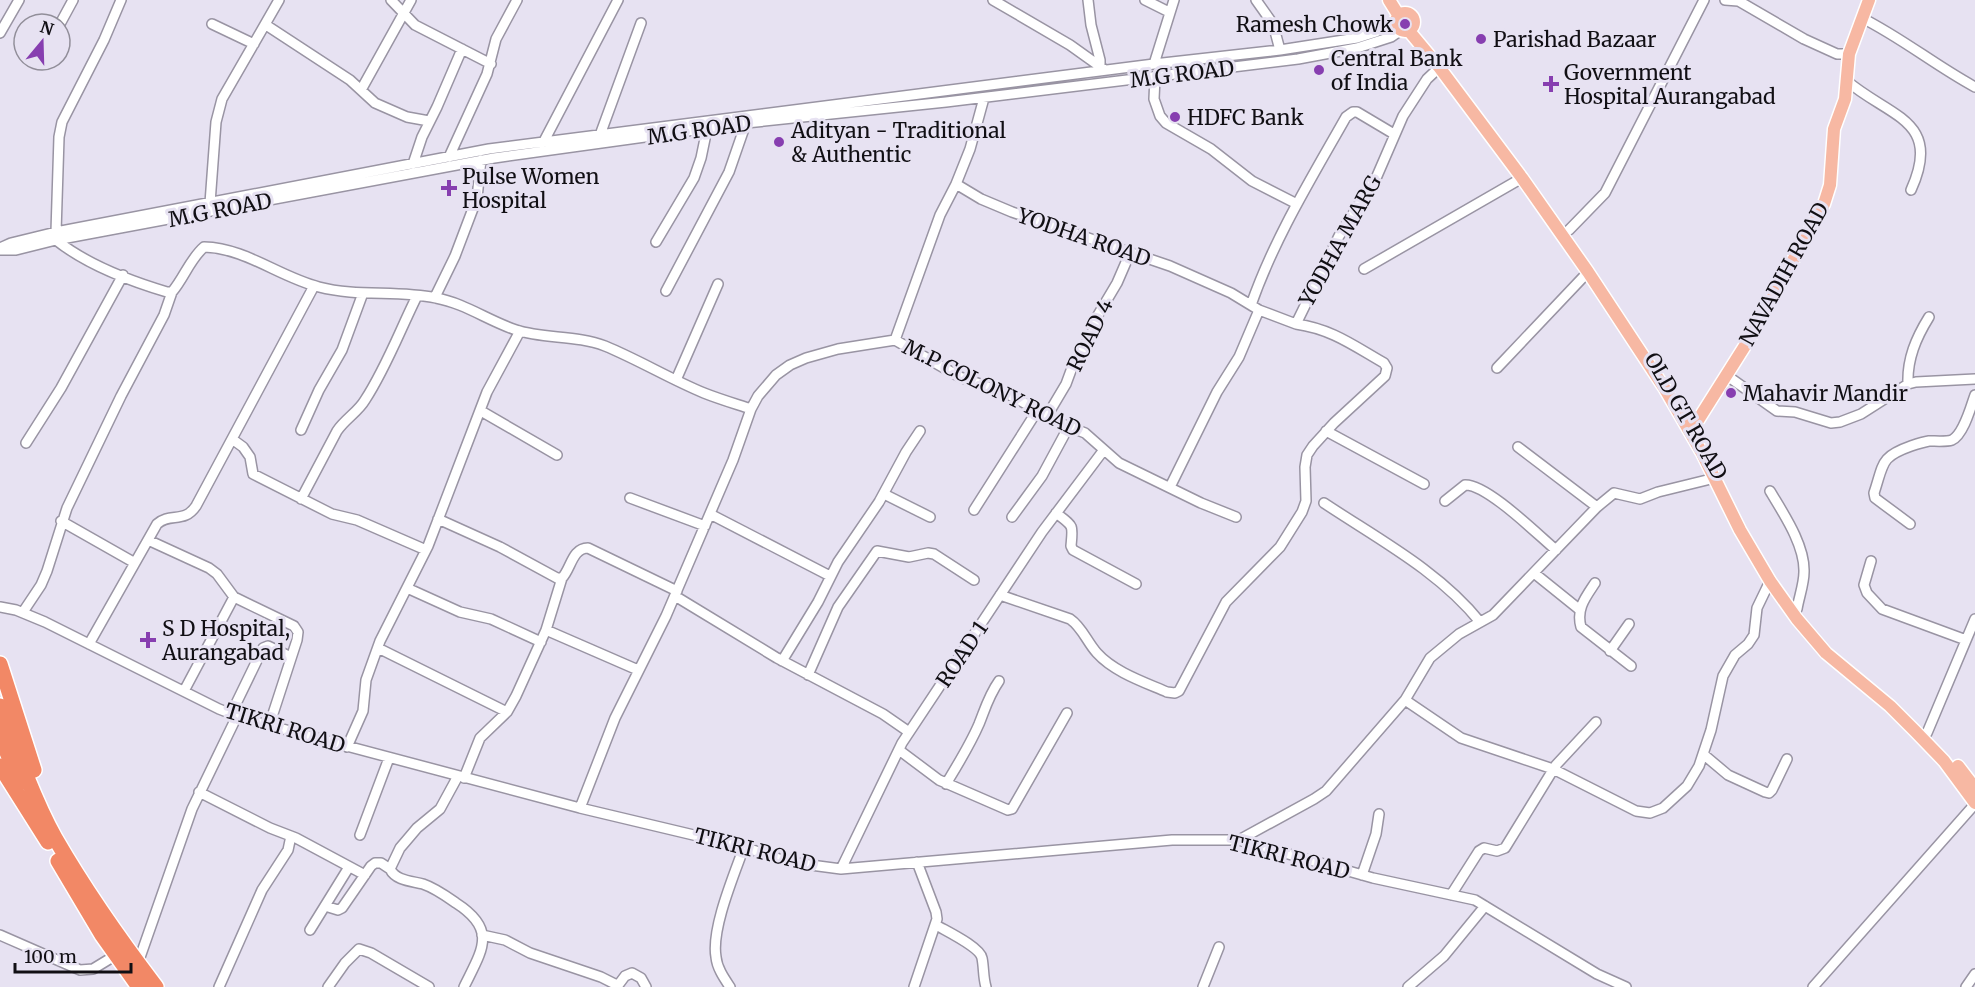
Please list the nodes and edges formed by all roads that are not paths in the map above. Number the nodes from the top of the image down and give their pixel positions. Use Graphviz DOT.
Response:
graph roads {
  1 [pos="19,0"];
  2 [pos="121,0"];
  3 [pos="279,0"];
  4 [pos="390,0"];
  5 [pos="411,0"];
  6 [pos="517,0"];
  7 [pos="618,0"];
  8 [pos="993,0"];
  9 [pos="1088,0"];
  10 [pos="1145,0"];
  11 [pos="1174,0"];
  12 [pos="1256,0"];
  13 [pos="1389,0"];
  14 [pos="1398,0"];
  15 [pos="1704,0"];
  16 [pos="1725,0"];
  17 [pos="1869,0"];
  18 [pos="1738,1"];
  19 [pos="1006,3"];
  20 [pos="1169,12"];
  21 [pos="403,14"];
  22 [pos="1862,18"];
  23 [pos="640,23"];
  24 [pos="1404,23"];
  25 [pos="212,24"];
  26 [pos="266,25"];
  27 [pos="0,33"];
  28 [pos="254,44"];
  29 [pos="462,49"];
  30 [pos="1280,50"];
  31 [pos="1850,54"];
  32 [pos="490,64"];
  33 [pos="1154,64"];
  34 [pos="1441,66"];
  35 [pos="1102,68"];
  36 [pos="1155,77"];
  37 [pos="1847,81"];
  38 [pos="1975,87"];
  39 [pos="361,90"];
  40 [pos="984,98"];
  41 [pos="429,121"];
  42 [pos="746,123"];
  43 [pos="678,129"];
  44 [pos="707,129"];
  45 [pos="1394,134"];
  46 [pos="600,135"];
  47 [pos="543,143"];
  48 [pos="449,157"];
  49 [pos="483,157"];
  50 [pos="413,164"];
  51 [pos="1522,178"];
  52 [pos="956,184"];
  53 [pos="1911,190"];
  54 [pos="210,203"];
  55 [pos="1297,204"];
  56 [pos="1569,230"];
  57 [pos="56,236"];
  58 [pos="656,242"];
  59 [pos="0,249"];
  60 [pos="1130,253"];
  61 [pos="1364,269"];
  62 [pos="1588,272"];
  63 [pos="123,275"];
  64 [pos="718,284"];
  65 [pos="314,286"];
  66 [pos="666,291"];
  67 [pos="172,292"];
  68 [pos="363,293"];
  69 [pos="417,296"];
  70 [pos="435,297"];
  71 [pos="1255,308"];
  72 [pos="1929,317"];
  73 [pos="1296,324"];
  74 [pos="520,331"];
  75 [pos="895,340"];
  76 [pos="1497,368"];
  77 [pos="1726,375"];
  78 [pos="1975,379"];
  79 [pos="676,380"];
  80 [pos="1908,384"];
  81 [pos="1975,395"];
  82 [pos="751,409"];
  83 [pos="481,411"];
  84 [pos="1037,411"];
  85 [pos="1047,416"];
  86 [pos="1069,426"];
  87 [pos="1691,427"];
  88 [pos="301,430"];
  89 [pos="920,431"];
  90 [pos="1326,431"];
  91 [pos="232,439"];
  92 [pos="26,442"];
  93 [pos="1518,447"];
  94 [pos="1103,451"];
  95 [pos="557,455"];
  96 [pos="1715,478"];
  97 [pos="1424,484"];
  98 [pos="1170,487"];
  99 [pos="1770,490"];
  100 [pos="884,494"];
  101 [pos="630,498"];
  102 [pos="301,499"];
  103 [pos="1445,501"];
  104 [pos="1324,503"];
  105 [pos="1598,507"];
  106 [pos="974,510"];
  107 [pos="1056,513"];
  108 [pos="710,514"];
  109 [pos="930,517"];
  110 [pos="1012,517"];
  111 [pos="1236,517"];
  112 [pos="438,519"];
  113 [pos="61,521"];
  114 [pos="1910,524"];
  115 [pos="705,526"];
  116 [pos="148,540"];
  117 [pos="426,550"];
  118 [pos="1556,550"];
  119 [pos="1871,561"];
  120 [pos="135,563"];
  121 [pos="1534,573"];
  122 [pos="830,576"];
  123 [pos="562,578"];
  124 [pos="974,580"];
  125 [pos="1770,581"];
  126 [pos="1136,584"];
  127 [pos="1595,584"];
  128 [pos="407,588"];
  129 [pos="676,594"];
  130 [pos="1000,595"];
  131 [pos="234,597"];
  132 [pos="0,607"];
  133 [pos="1797,609"];
  134 [pos="1580,610"];
  135 [pos="23,612"];
  136 [pos="1975,619"];
  137 [pos="1480,622"];
  138 [pos="1629,624"];
  139 [pos="546,630"];
  140 [pos="1966,640"];
  141 [pos="540,642"];
  142 [pos="89,644"];
  143 [pos="378,648"];
  144 [pos="1610,651"];
  145 [pos="291,657"];
  146 [pos="782,661"];
  147 [pos="0,664"];
  148 [pos="1631,666"];
  149 [pos="638,670"];
  150 [pos="808,675"];
  151 [pos="999,681"];
  152 [pos="184,691"];
  153 [pos="1405,700"];
  154 [pos="0,706"];
  155 [pos="507,712"];
  156 [pos="1067,713"];
  157 [pos="234,715"];
  158 [pos="1596,722"];
  159 [pos="269,726"];
  160 [pos="909,732"];
  161 [pos="1927,733"];
  162 [pos="0,736"];
  163 [pos="347,747"];
  164 [pos="899,750"];
  165 [pos="1703,754"];
  166 [pos="389,758"];
  167 [pos="1787,759"];
  168 [pos="0,766"];
  169 [pos="1553,770"];
  170 [pos="461,777"];
  171 [pos="946,784"];
  172 [pos="1975,788"];
  173 [pos="199,792"];
  174 [pos="1975,804"];
  175 [pos="580,808"];
  176 [pos="1379,814"];
  177 [pos="360,835"];
  178 [pos="291,836"];
  179 [pos="51,839"];
  180 [pos="1239,840"];
  181 [pos="744,847"];
  182 [pos="917,861"];
  183 [pos="349,867"];
  184 [pos="841,868"];
  185 [pos="390,869"];
  186 [pos="365,875"];
  187 [pos="1362,875"];
  188 [pos="1451,895"];
  189 [pos="325,906"];
  190 [pos="1485,906"];
  191 [pos="936,925"];
  192 [pos="310,930"];
  193 [pos="0,935"];
  194 [pos="482,935"];
  195 [pos="1219,947"];
  196 [pos="116,955"];
  197 [pos="138,963"];
  198 [pos="1975,974"];
  199 [pos="139,987"];
  200 [pos="156,987"];
  201 [pos="219,987"];
  202 [pos="328,987"];
  203 [pos="429,987"];
  204 [pos="464,987"];
  205 [pos="646,987"];
  206 [pos="730,987"];
  207 [pos="915,987"];
  208 [pos="986,987"];
  209 [pos="1203,987"];
  210 [pos="1408,987"];
  211 [pos="1626,987"];
  212 [pos="1813,987"];
  213 [pos="1966,987"];
  1 -- 27 [label="street"];
  2 -- 57 [label="street"];
  3 -- 26 [label="street"];
  4 -- 21 [label="street"];
  5 -- 21 [label="street"];
  6 -- 32 [label="street"];
  7 -- 47 [label="street"];
  8 -- 19 [label="street"];
  9 -- 35 [label="street"];
  10 -- 20 [label="street"];
  11 -- 20 [label="street"];
  12 -- 30 [label="street"];
  13 -- 24 [label="main road"];
  14 -- 24 [label="main road, OLD GT ROAD"];
  15 -- 56 [label="street"];
  16 -- 18 [label="street"];
  17 -- 22 [label="main road, NAVADIH ROAD"];
  18 -- 31 [label="street"];
  19 -- 35 [label="street"];
  20 -- 33 [label="street"];
  21 -- 29 [label="street"];
  21 -- 39 [label="street"];
  22 -- 31 [label="main road, NAVADIH ROAD"];
  22 -- 38 [label="street"];
  23 -- 46 [label="street"];
  24 -- 30 [label="street, M.G ROAD"];
  24 -- 34 [label="main road, OLD GT ROAD"];
  24 -- 36 [label="street, M.G ROAD"];
  25 -- 28 [label="street"];
  26 -- 28 [label="street"];
  26 -- 39 [label="street"];
  28 -- 54 [label="street"];
  29 -- 32 [label="street"];
  29 -- 41 [label="street"];
  30 -- 33 [label="street, M.G ROAD"];
  31 -- 37 [label="main road, NAVADIH ROAD"];
  32 -- 48 [label="street"];
  33 -- 35 [label="street, M.G ROAD"];
  34 -- 45 [label="street, YODHA MARG"];
  34 -- 51 [label="main road, OLD GT ROAD"];
  34 -- 56 [label="main road, OLD GT ROAD"];
  35 -- 43 [label="street, M.G ROAD"];
  36 -- 40 [label="street, M.G ROAD"];
  36 -- 55 [label="street"];
  37 -- 53 [label="street"];
  37 -- 77 [label="main road, NAVADIH ROAD"];
  39 -- 41 [label="street"];
  40 -- 42 [label="street, M.G ROAD"];
  40 -- 52 [label="street"];
  41 -- 50 [label="street"];
  42 -- 44 [label="street, M.G ROAD"];
  42 -- 66 [label="street"];
  43 -- 44 [label="street, M.G ROAD"];
  43 -- 46 [label="street, M.G ROAD"];
  43 -- 49 [label="street, M.G ROAD"];
  44 -- 58 [label="street"];
  45 -- 55 [label="street"];
  45 -- 73 [label="street, YODHA MARG"];
  46 -- 47 [label="street, M.G ROAD"];
  47 -- 49 [label="street, M.G ROAD"];
  48 -- 49 [label="street, M.G ROAD"];
  48 -- 50 [label="street, M.G ROAD"];
  49 -- 57 [label="street, M.G ROAD"];
  49 -- 70 [label="street"];
  50 -- 54 [label="street, M.G ROAD"];
  51 -- 61 [label="street"];
  51 -- 62 [label="main road, OLD GT ROAD"];
  52 -- 60 [label="street, YODHA ROAD"];
  52 -- 75 [label="street, M.P COLONY ROAD"];
  54 -- 57 [label="street, M.G ROAD"];
  55 -- 71 [label="street"];
  56 -- 87 [label="main road, OLD GT ROAD"];
  57 -- 59 [label="street, M.G ROAD"];
  57 -- 63 [label="street"];
  60 -- 71 [label="street, YODHA ROAD"];
  60 -- 85 [label="street, ROAD 4"];
  62 -- 76 [label="street"];
  62 -- 87 [label="main road, OLD GT ROAD"];
  63 -- 67 [label="street"];
  63 -- 92 [label="street"];
  64 -- 79 [label="street"];
  65 -- 67 [label="street"];
  65 -- 68 [label="street"];
  65 -- 91 [label="street"];
  67 -- 113 [label="street"];
  68 -- 69 [label="street"];
  68 -- 88 [label="street"];
  69 -- 70 [label="street"];
  69 -- 102 [label="street"];
  70 -- 74 [label="street"];
  71 -- 73 [label="street, YODHA ROAD"];
  71 -- 98 [label="street"];
  72 -- 80 [label="street"];
  73 -- 90 [label="street, YODHA MARG"];
  74 -- 79 [label="street"];
  74 -- 83 [label="street"];
  75 -- 82 [label="street"];
  75 -- 84 [label="street, M.P COLONY ROAD"];
  77 -- 80 [label="street"];
  77 -- 87 [label="main road, NAVADIH ROAD"];
  78 -- 80 [label="street"];
  79 -- 82 [label="street"];
  81 -- 114 [label="street"];
  82 -- 108 [label="street"];
  83 -- 95 [label="street"];
  83 -- 112 [label="street"];
  84 -- 85 [label="street, M.P COLONY ROAD"];
  84 -- 106 [label="street"];
  85 -- 86 [label="street, M.P COLONY ROAD"];
  86 -- 94 [label="street, M.P COLONY ROAD"];
  86 -- 110 [label="street"];
  87 -- 96 [label="main road, OLD GT ROAD"];
  87 -- 133 [label="main road, OLD GT ROAD"];
  89 -- 100 [label="street"];
  90 -- 97 [label="street"];
  90 -- 130 [label="street, YODHA MARG"];
  91 -- 102 [label="street"];
  91 -- 116 [label="street"];
  93 -- 105 [label="street"];
  94 -- 98 [label="street, M.P COLONY ROAD"];
  94 -- 107 [label="street, ROAD 1"];
  96 -- 105 [label="street"];
  96 -- 125 [label="main road, OLD GT ROAD"];
  98 -- 111 [label="street, M.P COLONY ROAD"];
  99 -- 133 [label="street"];
  100 -- 109 [label="street"];
  100 -- 122 [label="street"];
  101 -- 115 [label="street"];
  102 -- 117 [label="street"];
  103 -- 118 [label="street"];
  104 -- 137 [label="street"];
  105 -- 118 [label="street"];
  107 -- 126 [label="street"];
  107 -- 130 [label="street, ROAD 1"];
  108 -- 115 [label="street"];
  108 -- 122 [label="street"];
  112 -- 117 [label="street"];
  112 -- 123 [label="street"];
  113 -- 120 [label="street"];
  113 -- 135 [label="street"];
  115 -- 129 [label="street"];
  116 -- 120 [label="street"];
  116 -- 131 [label="street"];
  117 -- 128 [label="street"];
  118 -- 121 [label="street"];
  119 -- 140 [label="street"];
  120 -- 142 [label="street"];
  121 -- 134 [label="street"];
  121 -- 137 [label="street"];
  122 -- 146 [label="street"];
  123 -- 129 [label="street"];
  123 -- 139 [label="street"];
  124 -- 150 [label="street"];
  125 -- 165 [label="street"];
  125 -- 174 [label="main road, OLD GT ROAD"];
  127 -- 134 [label="street"];
  128 -- 141 [label="street"];
  128 -- 143 [label="street"];
  129 -- 146 [label="street"];
  129 -- 149 [label="street"];
  130 -- 160 [label="street, ROAD 1"];
  131 -- 145 [label="street"];
  131 -- 152 [label="street"];
  132 -- 135 [label="street, TIKRI ROAD"];
  133 -- 161 [label="main road, OLD GT ROAD"];
  134 -- 144 [label="street"];
  135 -- 142 [label="street, TIKRI ROAD"];
  136 -- 140 [label="street"];
  137 -- 153 [label="street"];
  138 -- 144 [label="street"];
  139 -- 141 [label="street"];
  139 -- 149 [label="street"];
  140 -- 161 [label="street"];
  141 -- 155 [label="street"];
  142 -- 152 [label="street, TIKRI ROAD"];
  143 -- 155 [label="street"];
  143 -- 163 [label="street"];
  144 -- 148 [label="street"];
  145 -- 157 [label="street"];
  145 -- 159 [label="street"];
  146 -- 150 [label="street"];
  147 -- 179 [label="highway"];
  149 -- 175 [label="street"];
  150 -- 160 [label="street"];
  151 -- 171 [label="street"];
  152 -- 157 [label="street, TIKRI ROAD"];
  153 -- 169 [label="street"];
  153 -- 180 [label="street"];
  154 -- 179 [label="highway"];
  155 -- 170 [label="street"];
  156 -- 171 [label="street"];
  157 -- 159 [label="street, TIKRI ROAD"];
  157 -- 173 [label="street"];
  158 -- 169 [label="street"];
  159 -- 163 [label="street, TIKRI ROAD"];
  160 -- 164 [label="street, ROAD 1"];
  161 -- 172 [label="main road, OLD GT ROAD"];
  162 -- 179 [label="highway"];
  163 -- 166 [label="street, TIKRI ROAD"];
  164 -- 171 [label="street"];
  164 -- 184 [label="street, ROAD 1"];
  165 -- 167 [label="street"];
  165 -- 169 [label="street"];
  166 -- 170 [label="street, TIKRI ROAD"];
  166 -- 177 [label="street"];
  168 -- 179 [label="highway"];
  169 -- 188 [label="street"];
  170 -- 175 [label="street, TIKRI ROAD"];
  170 -- 185 [label="street"];
  173 -- 178 [label="street"];
  173 -- 197 [label="street"];
  174 -- 212 [label="street"];
  175 -- 181 [label="street, TIKRI ROAD"];
  176 -- 187 [label="street"];
  178 -- 183 [label="street"];
  178 -- 201 [label="street"];
  179 -- 196 [label="highway"];
  179 -- 197 [label="highway"];
  180 -- 182 [label="street, TIKRI ROAD"];
  180 -- 187 [label="street, TIKRI ROAD"];
  181 -- 184 [label="street, TIKRI ROAD"];
  181 -- 206 [label="street"];
  182 -- 184 [label="street, TIKRI ROAD"];
  182 -- 191 [label="street"];
  183 -- 186 [label="street"];
  183 -- 189 [label="street"];
  185 -- 186 [label="street"];
  185 -- 194 [label="street"];
  186 -- 189 [label="street"];
  187 -- 188 [label="street, TIKRI ROAD"];
  188 -- 190 [label="street, TIKRI ROAD"];
  189 -- 192 [label="street"];
  190 -- 210 [label="street"];
  190 -- 211 [label="street, TIKRI ROAD"];
  191 -- 207 [label="street"];
  191 -- 208 [label="street"];
  193 -- 196 [label="street"];
  194 -- 204 [label="street"];
  194 -- 205 [label="street"];
  195 -- 209 [label="street"];
  196 -- 199 [label="highway"];
  197 -- 200 [label="highway"];
  198 -- 213 [label="street"];
  202 -- 203 [label="street"];
}
